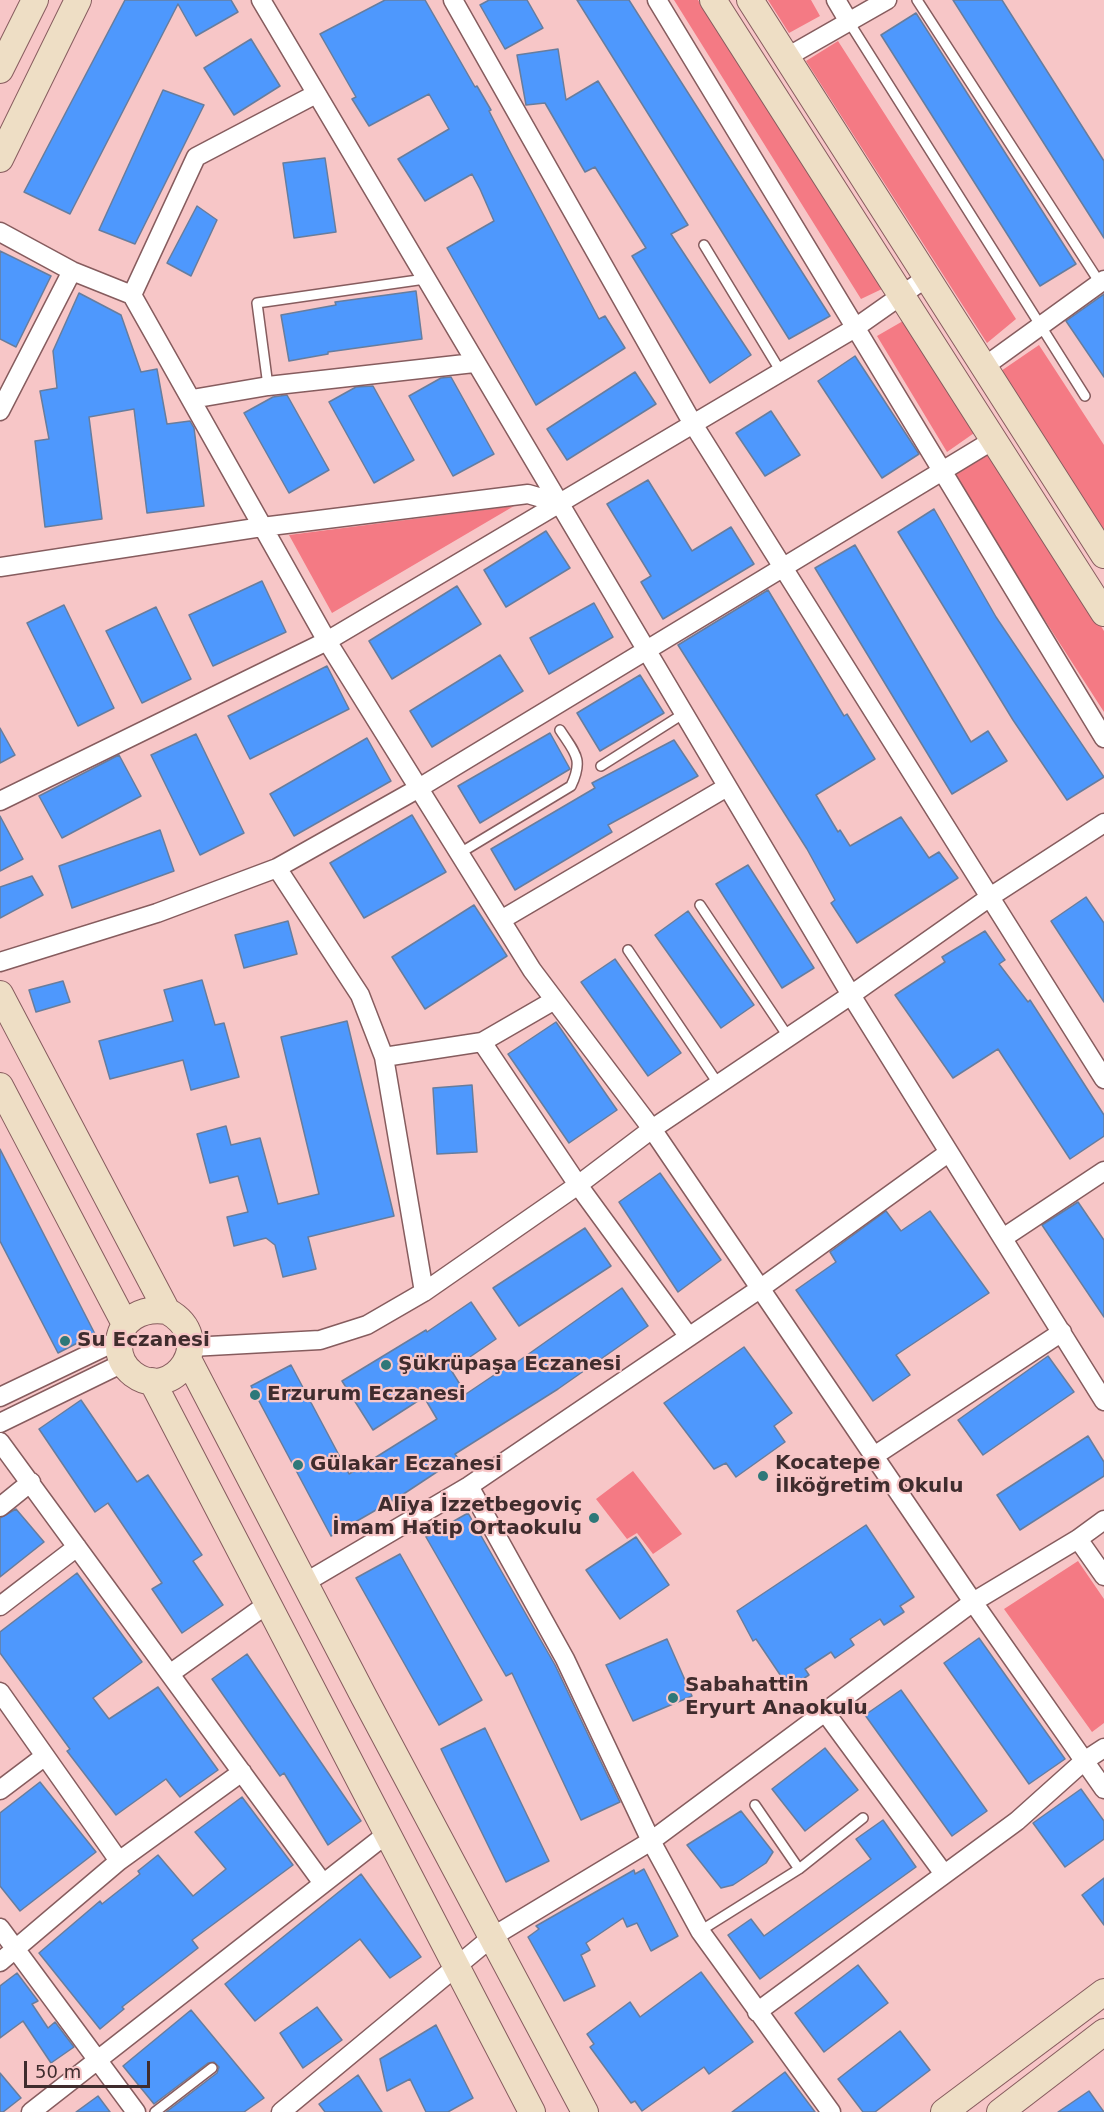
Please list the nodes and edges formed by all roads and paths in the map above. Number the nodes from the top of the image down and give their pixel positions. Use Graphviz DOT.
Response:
graph roads {
  1 [pos="36,0"];
  2 [pos="78,0"];
  3 [pos="261,0"];
  4 [pos="453,0"];
  5 [pos="657,0"];
  6 [pos="713,0"];
  7 [pos="750,0"];
  8 [pos="836,0"];
  9 [pos="887,0"];
  10 [pos="917,0"];
  11 [pos="849,22"];
  12 [pos="787,57"];
  13 [pos="0,70"];
  14 [pos="316,94"];
  15 [pos="0,159"];
  16 [pos="0,232"];
  17 [pos="704,245"];
  18 [pos="72,271"];
  19 [pos="926,278"];
  20 [pos="424,279"];
  21 [pos="1102,282"];
  22 [pos="901,294"];
  23 [pos="132,295"];
  24 [pos="1040,326"];
  25 [pos="855,328"];
  26 [pos="474,363"];
  27 [pos="985,366"];
  28 [pos="781,372"];
  29 [pos="268,386"];
  30 [pos="1085,396"];
  31 [pos="192,399"];
  32 [pos="0,411"];
  33 [pos="693,424"];
  34 [pos="995,439"];
  35 [pos="943,473"];
  36 [pos="559,503"];
  37 [pos="262,527"];
  38 [pos="1104,555"];
  39 [pos="0,567"];
  40 [pos="783,570"];
  41 [pos="1104,613"];
  42 [pos="327,641"];
  43 [pos="646,651"];
  44 [pos="683,714"];
  45 [pos="560,730"];
  46 [pos="1104,738"];
  47 [pos="601,766"];
  48 [pos="727,787"];
  49 [pos="419,788"];
  50 [pos="0,801"];
  51 [pos="1104,823"];
  52 [pos="460,854"];
  53 [pos="277,868"];
  54 [pos="990,897"];
  55 [pos="700,904"];
  56 [pos="501,920"];
  57 [pos="628,950"];
  58 [pos="0,962"];
  59 [pos="0,994"];
  60 [pos="851,995"];
  61 [pos="553,1001"];
  62 [pos="789,1038"];
  63 [pos="482,1042"];
  64 [pos="384,1057"];
  65 [pos="1104,1079"];
  66 [pos="0,1086"];
  67 [pos="720,1086"];
  68 [pos="652,1130"];
  69 [pos="948,1153"];
  70 [pos="1104,1171"];
  71 [pos="578,1185"];
  72 [pos="1003,1238"];
  73 [pos="761,1288"];
  74 [pos="424,1292"];
  75 [pos="167,1311"];
  76 [pos="1062,1332"];
  77 [pos="689,1337"];
  78 [pos="122,1343"];
  79 [pos="190,1353"];
  80 [pos="152,1381"];
  81 [pos="0,1397"];
  82 [pos="1104,1401"];
  83 [pos="0,1423"];
  84 [pos="0,1442"];
  85 [pos="874,1456"];
  86 [pos="31,1482"];
  87 [pos="469,1486"];
  88 [pos="0,1507"];
  89 [pos="1104,1520"];
  90 [pos="1078,1539"];
  91 [pos="77,1547"];
  92 [pos="1104,1576"];
  93 [pos="306,1582"];
  94 [pos="973,1602"];
  95 [pos="266,1605"];
  96 [pos="0,1606"];
  97 [pos="171,1673"];
  98 [pos="0,1692"];
  99 [pos="825,1712"];
  100 [pos="1104,1748"];
  101 [pos="45,1756"];
  102 [pos="1084,1761"];
  103 [pos="242,1772"];
  104 [pos="1104,1789"];
  105 [pos="0,1790"];
  106 [pos="755,1805"];
  107 [pos="863,1818"];
  108 [pos="388,1833"];
  109 [pos="651,1841"];
  110 [pos="119,1861"];
  111 [pos="799,1869"];
  112 [pos="944,1874"];
  113 [pos="322,1882"];
  114 [pos="0,1928"];
  115 [pos="700,1931"];
  116 [pos="492,1937"];
  117 [pos="16,1949"];
  118 [pos="0,1962"];
  119 [pos="455,1967"];
  120 [pos="1104,1992"];
  121 [pos="757,2012"];
  122 [pos="1104,2032"];
  123 [pos="98,2058"];
  124 [pos="212,2068"];
  125 [pos="301,2106"];
  126 [pos="31,2112"];
  127 [pos="136,2112"];
  128 [pos="155,2112"];
  129 [pos="281,2112"];
  130 [pos="532,2112"];
  131 [pos="585,2112"];
  132 [pos="831,2112"];
  133 [pos="944,2112"];
  134 [pos="1000,2112"];
  1 -- 13 [label="street"];
  2 -- 15 [label="street"];
  3 -- 14 [label="street"];
  4 -- 33 [label="street"];
  5 -- 25 [label="street"];
  6 -- 22 [label="street"];
  7 -- 12 [label="street"];
  8 -- 11 [label="street"];
  9 -- 11 [label="street"];
  10 -- 21 [label="lane"];
  11 -- 12 [label="street"];
  11 -- 24 [label="lane"];
  12 -- 19 [label="street"];
  14 -- 20 [label="street"];
  14 -- 23 [label="street"];
  16 -- 18 [label="street"];
  17 -- 28 [label="lane"];
  18 -- 23 [label="street"];
  18 -- 32 [label="street"];
  19 -- 22 [label="street"];
  19 -- 27 [label="street"];
  20 -- 26 [label="street"];
  20 -- 29 [label="lane"];
  21 -- 24 [label="street"];
  22 -- 25 [label="street"];
  22 -- 34 [label="street"];
  23 -- 31 [label="street"];
  24 -- 27 [label="street"];
  24 -- 30 [label="lane"];
  25 -- 28 [label="street"];
  25 -- 35 [label="street"];
  26 -- 29 [label="street"];
  26 -- 36 [label="street"];
  27 -- 38 [label="street"];
  28 -- 33 [label="street"];
  29 -- 31 [label="street"];
  31 -- 37 [label="street"];
  33 -- 36 [label="street"];
  33 -- 40 [label="street"];
  34 -- 35 [label="street"];
  34 -- 41 [label="street"];
  35 -- 40 [label="street"];
  35 -- 46 [label="street"];
  36 -- 37 [label="street"];
  36 -- 42 [label="street"];
  36 -- 43 [label="street"];
  37 -- 39 [label="street"];
  37 -- 42 [label="street"];
  40 -- 43 [label="street"];
  40 -- 54 [label="street"];
  42 -- 49 [label="street"];
  42 -- 50 [label="street"];
  43 -- 44 [label="street"];
  43 -- 49 [label="street"];
  44 -- 47 [label="lane"];
  44 -- 48 [label="street"];
  45 -- 52 [label="lane"];
  48 -- 56 [label="street"];
  48 -- 60 [label="street"];
  49 -- 52 [label="street"];
  49 -- 53 [label="street"];
  51 -- 54 [label="street"];
  52 -- 56 [label="street"];
  53 -- 58 [label="street"];
  53 -- 64 [label="street"];
  54 -- 60 [label="street"];
  54 -- 65 [label="street"];
  55 -- 62 [label="lane"];
  56 -- 61 [label="street"];
  57 -- 67 [label="lane"];
  59 -- 75 [label="street"];
  60 -- 62 [label="street"];
  60 -- 69 [label="street"];
  61 -- 63 [label="street"];
  61 -- 68 [label="street"];
  62 -- 67 [label="street"];
  63 -- 64 [label="street"];
  63 -- 71 [label="street"];
  64 -- 74 [label="street"];
  66 -- 78 [label="street"];
  67 -- 68 [label="street"];
  68 -- 71 [label="street"];
  68 -- 73 [label="street"];
  69 -- 72 [label="street"];
  69 -- 73 [label="street"];
  70 -- 72 [label="street"];
  71 -- 74 [label="street"];
  71 -- 77 [label="street"];
  72 -- 76 [label="street"];
  73 -- 77 [label="street"];
  73 -- 85 [label="street"];
  74 -- 79 [label="street"];
  75 -- 78 [label="street"];
  75 -- 79 [label="street"];
  76 -- 82 [label="street"];
  76 -- 85 [label="street"];
  77 -- 87 [label="street"];
  78 -- 80 [label="street"];
  78 -- 81 [label="street"];
  78 -- 83 [label="street"];
  79 -- 80 [label="street"];
  79 -- 93 [label="street"];
  80 -- 95 [label="street"];
  84 -- 86 [label="street"];
  85 -- 94 [label="street"];
  86 -- 88 [label="street"];
  86 -- 91 [label="street"];
  87 -- 93 [label="street"];
  87 -- 109 [label="street"];
  89 -- 90 [label="street"];
  90 -- 92 [label="street"];
  90 -- 94 [label="street"];
  91 -- 96 [label="street"];
  91 -- 97 [label="street"];
  93 -- 116 [label="street"];
  94 -- 99 [label="street"];
  94 -- 102 [label="street"];
  95 -- 97 [label="street"];
  95 -- 108 [label="street"];
  97 -- 103 [label="street"];
  98 -- 101 [label="street"];
  99 -- 109 [label="street"];
  99 -- 112 [label="street"];
  100 -- 102 [label="street"];
  101 -- 105 [label="street"];
  101 -- 110 [label="street"];
  102 -- 104 [label="street"];
  102 -- 112 [label="street"];
  103 -- 110 [label="street"];
  103 -- 113 [label="street"];
  106 -- 111 [label="lane"];
  107 -- 111 [label="lane"];
  108 -- 113 [label="street"];
  108 -- 119 [label="street"];
  109 -- 115 [label="street"];
  109 -- 116 [label="street"];
  110 -- 117 [label="street"];
  111 -- 115 [label="lane"];
  112 -- 121 [label="street"];
  113 -- 123 [label="street"];
  114 -- 117 [label="street"];
  115 -- 121 [label="street"];
  116 -- 119 [label="street"];
  116 -- 131 [label="street"];
  117 -- 118 [label="street"];
  117 -- 123 [label="street"];
  119 -- 125 [label="street"];
  119 -- 130 [label="street"];
  120 -- 133 [label="street"];
  121 -- 132 [label="street"];
  122 -- 134 [label="street"];
  123 -- 126 [label="street"];
  123 -- 127 [label="street"];
  124 -- 128 [label="lane"];
  125 -- 129 [label="street"];
}
